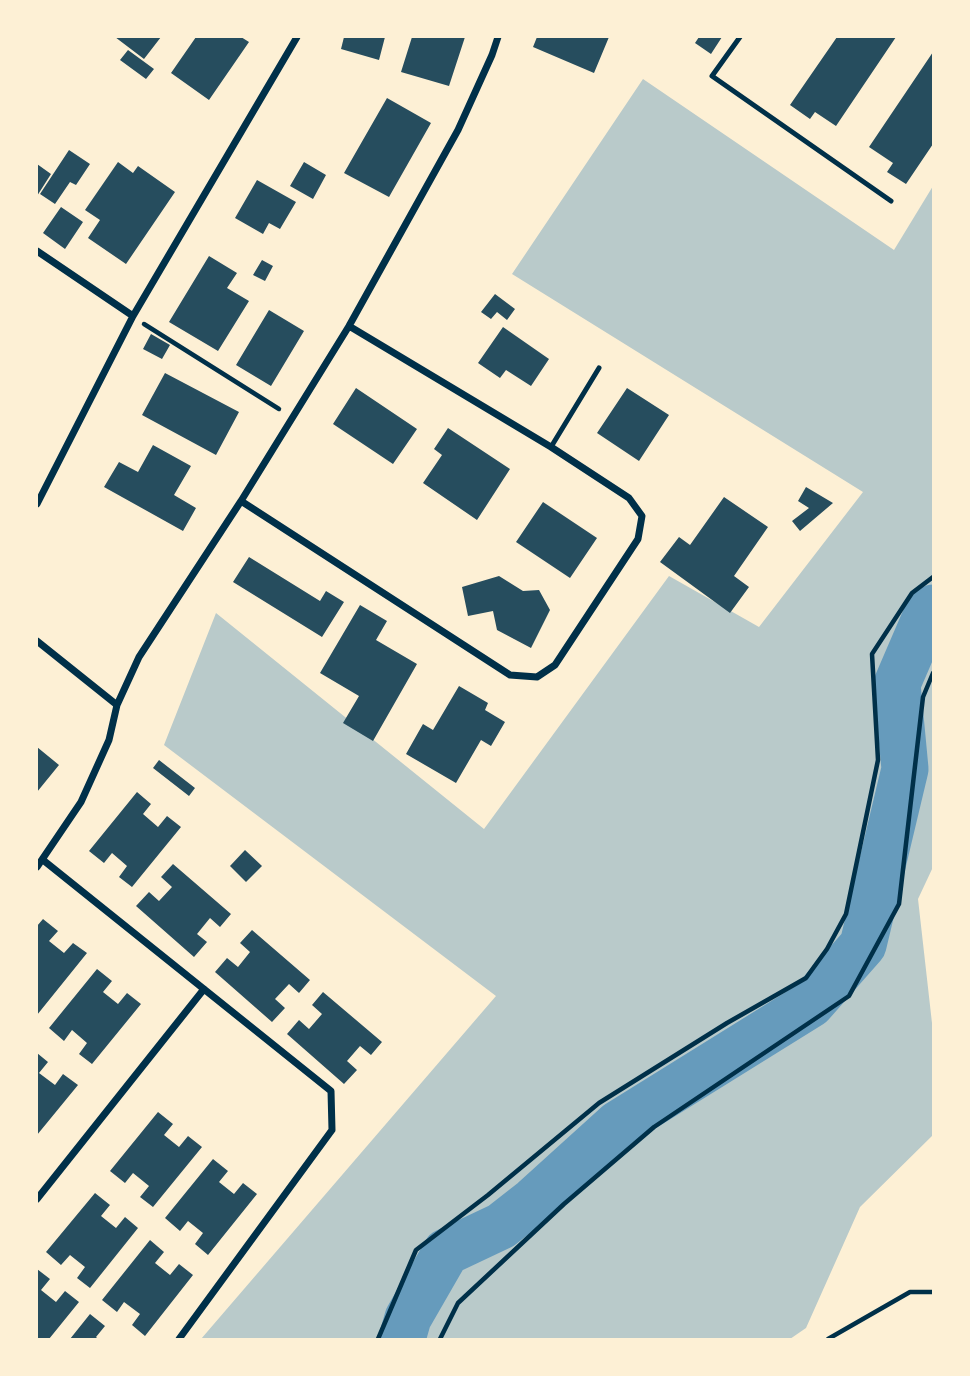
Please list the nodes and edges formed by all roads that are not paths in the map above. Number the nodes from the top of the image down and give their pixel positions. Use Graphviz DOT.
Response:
graph roads {
  1 [pos="297,37"];
  2 [pos="498,37"];
  3 [pos="740,37"];
  4 [pos="891,201"];
  5 [pos="37,251"];
  6 [pos="133,316"];
  7 [pos="349,326"];
  8 [pos="599,368"];
  9 [pos="551,447"];
  10 [pos="241,501"];
  11 [pos="37,505"];
  12 [pos="37,641"];
  13 [pos="117,705"];
  14 [pos="43,860"];
  15 [pos="37,867"];
  16 [pos="204,989"];
  17 [pos="37,1199"];
  18 [pos="179,1339"];
  1 -- 6 [label="street"];
  2 -- 7 [label="street"];
  3 -- 4 [label="lane"];
  5 -- 6 [label="street"];
  6 -- 11 [label="street"];
  7 -- 9 [label="street"];
  7 -- 10 [label="street"];
  8 -- 9 [label="lane"];
  9 -- 10 [label="street"];
  10 -- 13 [label="street"];
  12 -- 13 [label="street"];
  13 -- 14 [label="street"];
  14 -- 15 [label="street"];
  14 -- 16 [label="street"];
  16 -- 17 [label="street"];
  16 -- 18 [label="street"];
}
